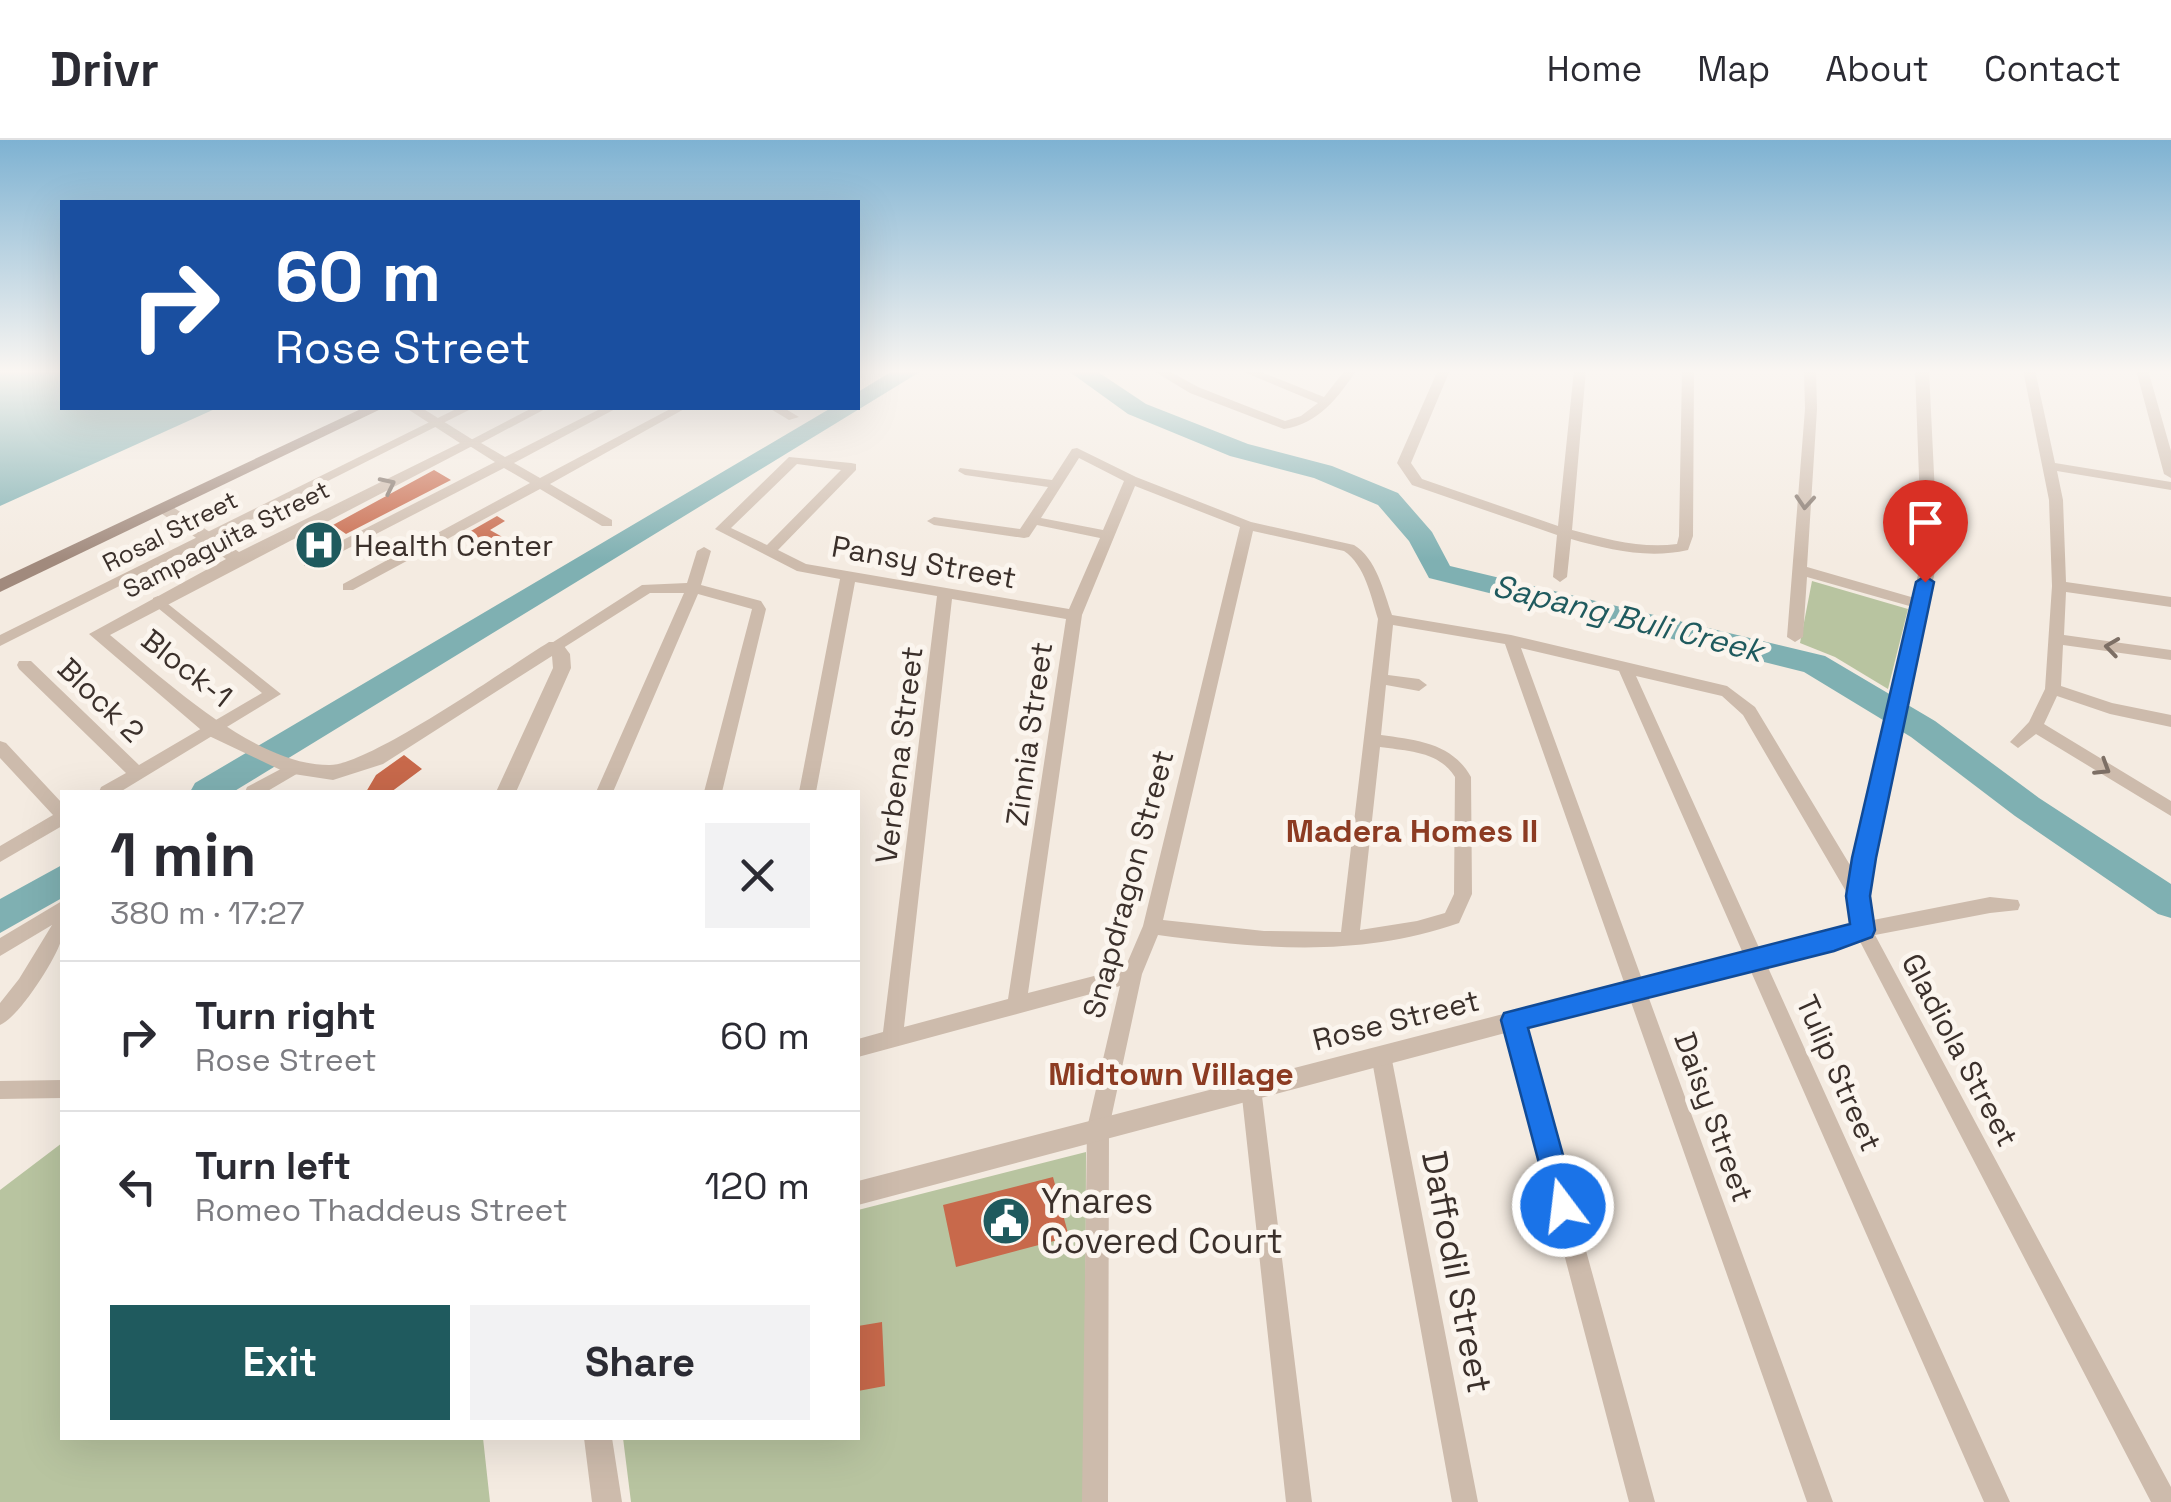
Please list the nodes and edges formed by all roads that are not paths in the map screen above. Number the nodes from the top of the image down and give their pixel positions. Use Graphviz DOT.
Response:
graph roads {
  1 [pos="320,434"];
  2 [pos="413,434"];
  3 [pos="455,434"];
  4 [pos="492,434"];
  5 [pos="562,434"];
  6 [pos="632,434"];
  7 [pos="1417,434"];
  8 [pos="1574,434"];
  9 [pos="1687,434"];
  10 [pos="1807,434"];
  11 [pos="1925,434"];
  12 [pos="2042,434"];
  13 [pos="2157,434"];
  14 [pos="472,444"];
  15 [pos="505,463"];
  16 [pos="2049,466"];
  17 [pos="965,472"];
  18 [pos="1131,480"];
  19 [pos="2169,482"];
  20 [pos="538,483"];
  21 [pos="1054,484"];
  22 [pos="164,508"];
  23 [pos="1032,520"];
  24 [pos="934,521"];
  25 [pos="608,523"];
  26 [pos="1247,525"];
  27 [pos="1564,533"];
  28 [pos="1107,535"];
  29 [pos="207,538"];
  30 [pos="704,552"];
  31 [pos="768,552"];
  32 [pos="238,559"];
  33 [pos="309,563"];
  34 [pos="1800,570"];
  35 [pos="1560,576"];
  36 [pos="848,578"];
  37 [pos="0,586"];
  38 [pos="348,586"];
  39 [pos="2059,586"];
  40 [pos="693,588"];
  41 [pos="946,596"];
  42 [pos="158,601"];
  43 [pos="2171,602"];
  44 [pos="1920,604"];
  45 [pos="1074,616"];
  46 [pos="1386,619"];
  47 [pos="99,636"];
  48 [pos="1795,637"];
  49 [pos="2054,639"];
  50 [pos="0,640"];
  51 [pos="1511,640"];
  52 [pos="555,646"];
  53 [pos="2171,655"];
  54 [pos="25,665"];
  55 [pos="1626,668"];
  56 [pos="1380,679"];
  57 [pos="1419,685"];
  58 [pos="2053,689"];
  59 [pos="2170,722"];
  60 [pos="2035,726"];
  61 [pos="214,730"];
  62 [pos="1372,740"];
  63 [pos="2018,742"];
  64 [pos="0,747"];
  65 [pos="294,768"];
  66 [pos="138,774"];
  67 [pos="110,790"];
  68 [pos="256,790"];
  69 [pos="507,790"];
  70 [pos="605,790"];
  71 [pos="714,790"];
  72 [pos="806,790"];
  73 [pos="2171,808"];
  74 [pos="60,814"];
  75 [pos="60,817"];
  76 [pos="0,854"];
  77 [pos="1858,896"];
  78 [pos="2010,906"];
  79 [pos="60,915"];
  80 [pos="60,918"];
  81 [pos="1152,926"];
  82 [pos="1863,930"];
  83 [pos="1350,938"];
  84 [pos="0,948"];
  85 [pos="1758,960"];
  86 [pos="1132,974"];
  87 [pos="1636,988"];
  88 [pos="1018,1005"];
  89 [pos="0,1016"];
  90 [pos="1514,1020"];
  91 [pos="892,1040"];
  92 [pos="860,1048"];
  93 [pos="1381,1054"];
  94 [pos="1251,1088"];
  95 [pos="60,1089"];
  96 [pos="0,1090"];
  97 [pos="1098,1128"];
  98 [pos="860,1192"];
  99 [pos="598,1440"];
  100 [pos="608,1502"];
  101 [pos="1094,1502"];
  102 [pos="1298,1502"];
  103 [pos="1464,1502"];
  104 [pos="1642,1502"];
  105 [pos="1820,1502"];
  106 [pos="1997,1502"];
  107 [pos="2164,1502"];
  1 -- 22 [label="main road"];
  2 -- 29 [label="street, Rosal Street"];
  3 -- 14 [label="street"];
  4 -- 14 [label="street, Sampaguita Street"];
  5 -- 15 [label="street"];
  6 -- 20 [label="street"];
  7 -- 27 [label="street"];
  8 -- 27 [label="street"];
  9 -- 27 [label="street"];
  10 -- 34 [label="street, one-way"];
  11 -- 44 [label="street"];
  12 -- 16 [label="street"];
  13 -- 19 [label="street"];
  14 -- 15 [label="street"];
  32 -- 14 [label="street, Sampaguita Street, one-way"];
  15 -- 20 [label="street"];
  15 -- 33 [label="street"];
  16 -- 19 [label="street"];
  16 -- 39 [label="street"];
  17 -- 21 [label="street"];
  18 -- 21 [label="street"];
  18 -- 26 [label="street"];
  18 -- 28 [label="street, Zinnia Street"];
  20 -- 25 [label="street"];
  20 -- 38 [label="street"];
  21 -- 23 [label="street"];
  22 -- 29 [label="street"];
  22 -- 37 [label="main road"];
  23 -- 24 [label="street"];
  23 -- 28 [label="street"];
  26 -- 46 [label="street"];
  26 -- 81 [label="street, Snapdragon Street"];
  27 -- 35 [label="street"];
  28 -- 45 [label="street, Zinnia Street"];
  29 -- 32 [label="street"];
  29 -- 50 [label="street, Rosal Street"];
  30 -- 40 [label="street"];
  31 -- 31 [label="street, Pansy Street"];
  31 -- 36 [label="street, Pansy Street"];
  32 -- 42 [label="street, Sampaguita Street"];
  34 -- 44 [label="street"];
  34 -- 48 [label="street"];
  36 -- 41 [label="street, Pansy Street"];
  36 -- 72 [label="street"];
  39 -- 43 [label="street"];
  39 -- 49 [label="street"];
  40 -- 52 [label="street"];
  40 -- 70 [label="street"];
  40 -- 71 [label="street"];
  41 -- 45 [label="street, Pansy Street"];
  41 -- 91 [label="street, Verbena Street"];
  42 -- 47 [label="street, Sampaguita Street"];
  42 -- 61 [label="street"];
  44 -- 77 [label="street"];
  45 -- 88 [label="street, Zinnia Street"];
  46 -- 51 [label="street, Gladiola Street"];
  46 -- 56 [label="street"];
  47 -- 61 [label="street, Block-1"];
  53 -- 49 [label="street, one-way"];
  49 -- 58 [label="street"];
  51 -- 55 [label="street, Gladiola Street"];
  51 -- 87 [label="street, Daisy Street"];
  52 -- 65 [label="street"];
  52 -- 69 [label="street"];
  54 -- 66 [label="street, Block 2"];
  55 -- 77 [label="street, Gladiola Street"];
  55 -- 85 [label="street, Tulip Street"];
  56 -- 57 [label="street"];
  56 -- 62 [label="street"];
  58 -- 59 [label="street"];
  58 -- 60 [label="street"];
  60 -- 63 [label="street"];
  60 -- 73 [label="street, one-way"];
  61 -- 65 [label="street, Block-1"];
  61 -- 66 [label="street"];
  62 -- 83 [label="street"];
  62 -- 83 [label="street"];
  64 -- 74 [label="street"];
  65 -- 68 [label="street"];
  66 -- 67 [label="street"];
  75 -- 76 [label="street"];
  77 -- 82 [label="street, Gladiola Street"];
  78 -- 82 [label="street, Rose Street"];
  79 -- 84 [label="street"];
  80 -- 89 [label="street"];
  81 -- 83 [label="street"];
  81 -- 86 [label="street, Snapdragon Street"];
  82 -- 85 [label="street, Rose Street"];
  82 -- 107 [label="street, Gladiola Street"];
  85 -- 87 [label="street, Rose Street"];
  85 -- 106 [label="street, Tulip Street"];
  86 -- 88 [label="street"];
  86 -- 97 [label="street, Snapdragon Street"];
  87 -- 90 [label="street, Rose Street"];
  87 -- 105 [label="street, Daisy Street"];
  88 -- 91 [label="street"];
  90 -- 93 [label="street, Rose Street"];
  90 -- 104 [label="street"];
  91 -- 92 [label="street"];
  93 -- 94 [label="street, Rose Street"];
  93 -- 103 [label="street, Daffodil Street"];
  94 -- 97 [label="street, Rose Street"];
  94 -- 102 [label="street"];
  95 -- 96 [label="street"];
  97 -- 98 [label="street, Rose Street"];
  97 -- 101 [label="street, Snapdragon Street"];
  99 -- 100 [label="street"];
}
